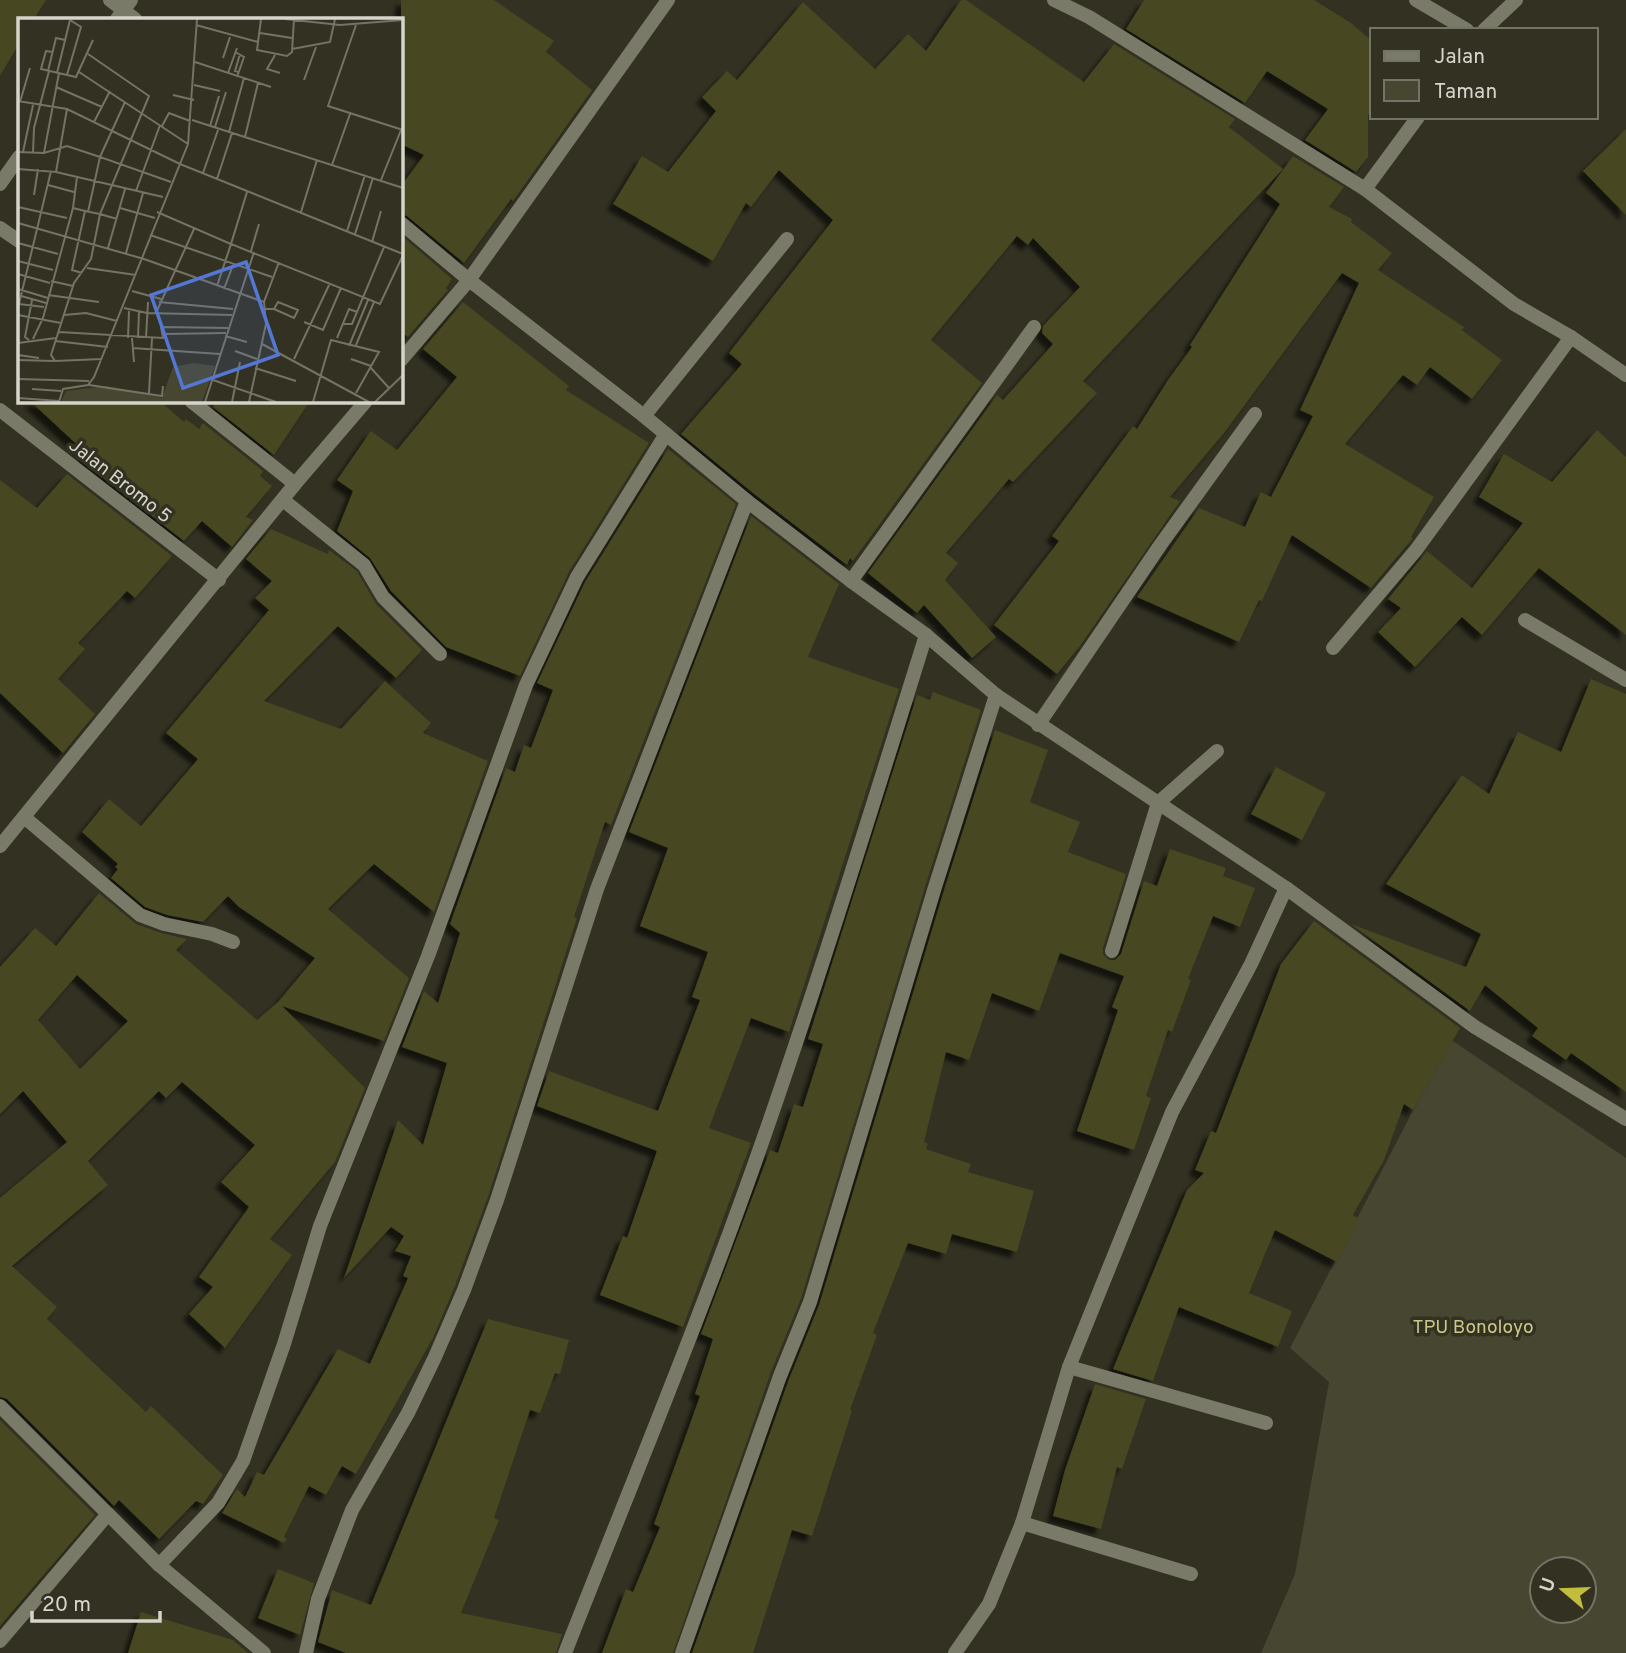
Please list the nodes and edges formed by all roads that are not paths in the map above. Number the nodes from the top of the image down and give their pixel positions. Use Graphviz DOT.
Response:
graph roads {
  1 [pos="110,0"];
  2 [pos="668,0"];
  3 [pos="1054,0"];
  4 [pos="1416,0"];
  5 [pos="1516,0"];
  6 [pos="127,12"];
  7 [pos="1464,28"];
  8 [pos="1486,28"];
  9 [pos="1417,119"];
  10 [pos="18,158"];
  11 [pos="0,184"];
  12 [pos="1365,189"];
  13 [pos="402,224"];
  14 [pos="0,229"];
  15 [pos="787,239"];
  16 [pos="18,240"];
  17 [pos="469,280"];
  18 [pos="1034,327"];
  19 [pos="1571,338"];
  20 [pos="402,359"];
  21 [pos="1626,375"];
  22 [pos="192,402"];
  23 [pos="365,402"];
  24 [pos="0,410"];
  25 [pos="1255,414"];
  26 [pos="644,416"];
  27 [pos="666,434"];
  28 [pos="295,484"];
  29 [pos="283,500"];
  30 [pos="747,501"];
  31 [pos="219,580"];
  32 [pos="851,582"];
  33 [pos="1525,620"];
  34 [pos="926,635"];
  35 [pos="1333,648"];
  36 [pos="440,654"];
  37 [pos="1626,680"];
  38 [pos="996,695"];
  39 [pos="1038,725"];
  40 [pos="1217,751"];
  41 [pos="1158,803"];
  42 [pos="24,817"];
  43 [pos="0,846"];
  44 [pos="1286,888"];
  45 [pos="233,942"];
  46 [pos="1112,951"];
  47 [pos="1626,1118"];
  48 [pos="1069,1367"];
  49 [pos="0,1406"];
  50 [pos="1266,1423"];
  51 [pos="108,1514"];
  52 [pos="1022,1523"];
  53 [pos="159,1565"];
  54 [pos="1191,1574"];
  55 [pos="0,1641"];
  56 [pos="264,1653"];
  57 [pos="306,1653"];
  58 [pos="565,1653"];
  59 [pos="682,1653"];
  60 [pos="955,1653"];
  1 -- 6 [label="street"];
  2 -- 17 [label="street"];
  3 -- 12 [label="street"];
  4 -- 7 [label="street"];
  5 -- 8 [label="street"];
  9 -- 12 [label="street"];
  10 -- 11 [label="street"];
  12 -- 19 [label="street"];
  13 -- 17 [label="street"];
  14 -- 16 [label="street"];
  15 -- 26 [label="street"];
  17 -- 20 [label="street"];
  17 -- 26 [label="street"];
  18 -- 32 [label="street"];
  19 -- 21 [label="street"];
  19 -- 35 [label="street"];
  22 -- 28 [label="street"];
  23 -- 28 [label="street"];
  24 -- 31 [label="street, Jalan Bromo 5"];
  25 -- 39 [label="street"];
  26 -- 27 [label="street"];
  27 -- 30 [label="street"];
  27 -- 53 [label="street"];
  28 -- 29 [label="street"];
  29 -- 31 [label="street"];
  29 -- 36 [label="street"];
  30 -- 32 [label="street"];
  30 -- 57 [label="street"];
  31 -- 42 [label="street"];
  32 -- 34 [label="street"];
  33 -- 37 [label="street"];
  34 -- 38 [label="street"];
  34 -- 58 [label="street"];
  38 -- 39 [label="street"];
  38 -- 59 [label="street"];
  39 -- 41 [label="street"];
  40 -- 41 [label="street"];
  41 -- 44 [label="street"];
  41 -- 46 [label="street"];
  42 -- 43 [label="street"];
  42 -- 45 [label="street"];
  44 -- 47 [label="street"];
  44 -- 48 [label="street"];
  48 -- 50 [label="street"];
  48 -- 52 [label="street"];
  49 -- 51 [label="street"];
  51 -- 53 [label="street"];
  51 -- 55 [label="street"];
  52 -- 54 [label="street"];
  52 -- 60 [label="street"];
  53 -- 56 [label="street"];
}
